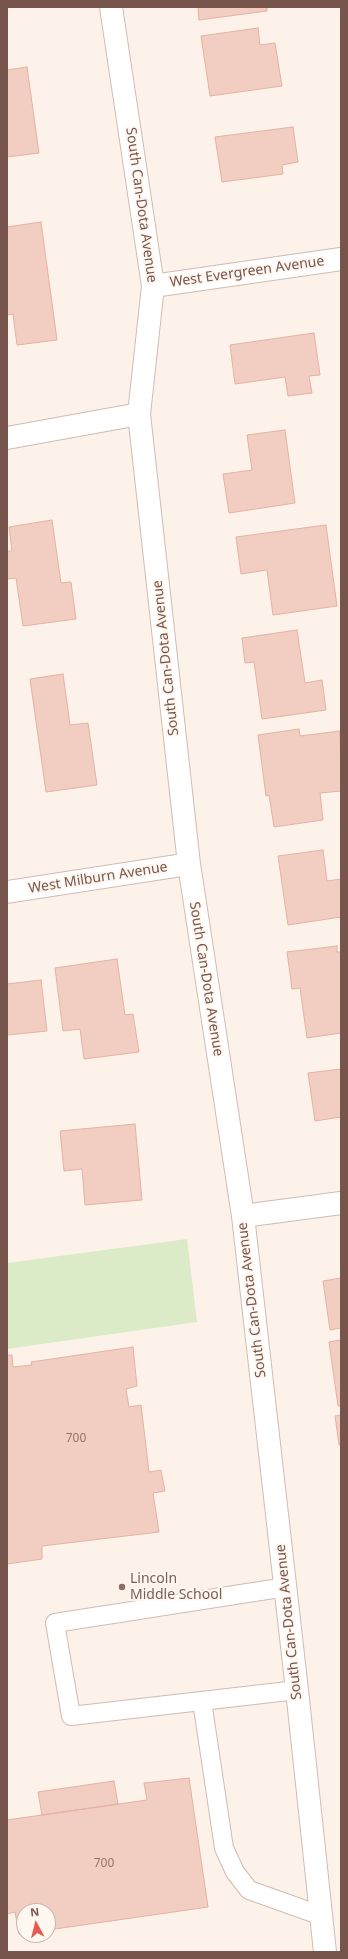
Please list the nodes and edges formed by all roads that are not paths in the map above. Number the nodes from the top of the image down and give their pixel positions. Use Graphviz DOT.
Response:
graph roads {
  1 [pos="112,7"];
  2 [pos="341,259"];
  3 [pos="153,286"];
  4 [pos="139,414"];
  5 [pos="7,438"];
  6 [pos="189,864"];
  7 [pos="7,892"];
  8 [pos="341,1203"];
  9 [pos="243,1216"];
  10 [pos="286,1587"];
  11 [pos="297,1690"];
  12 [pos="202,1701"];
  13 [pos="322,1916"];
  14 [pos="325,1952"];
  1 -- 3 [label="street, South Can-Dota Avenue"];
  2 -- 3 [label="street, West Evergreen Avenue"];
  3 -- 4 [label="street, South Can-Dota Avenue"];
  4 -- 5 [label="street"];
  4 -- 6 [label="street, South Can-Dota Avenue"];
  6 -- 7 [label="street, West Milburn Avenue"];
  6 -- 9 [label="street, South Can-Dota Avenue"];
  8 -- 9 [label="street"];
  9 -- 10 [label="street, South Can-Dota Avenue"];
  10 -- 11 [label="street, South Can-Dota Avenue"];
  10 -- 12 [label="lane"];
  11 -- 12 [label="lane"];
  11 -- 13 [label="street, South Can-Dota Avenue"];
  12 -- 13 [label="lane"];
  13 -- 14 [label="street, South Can-Dota Avenue"];
}
